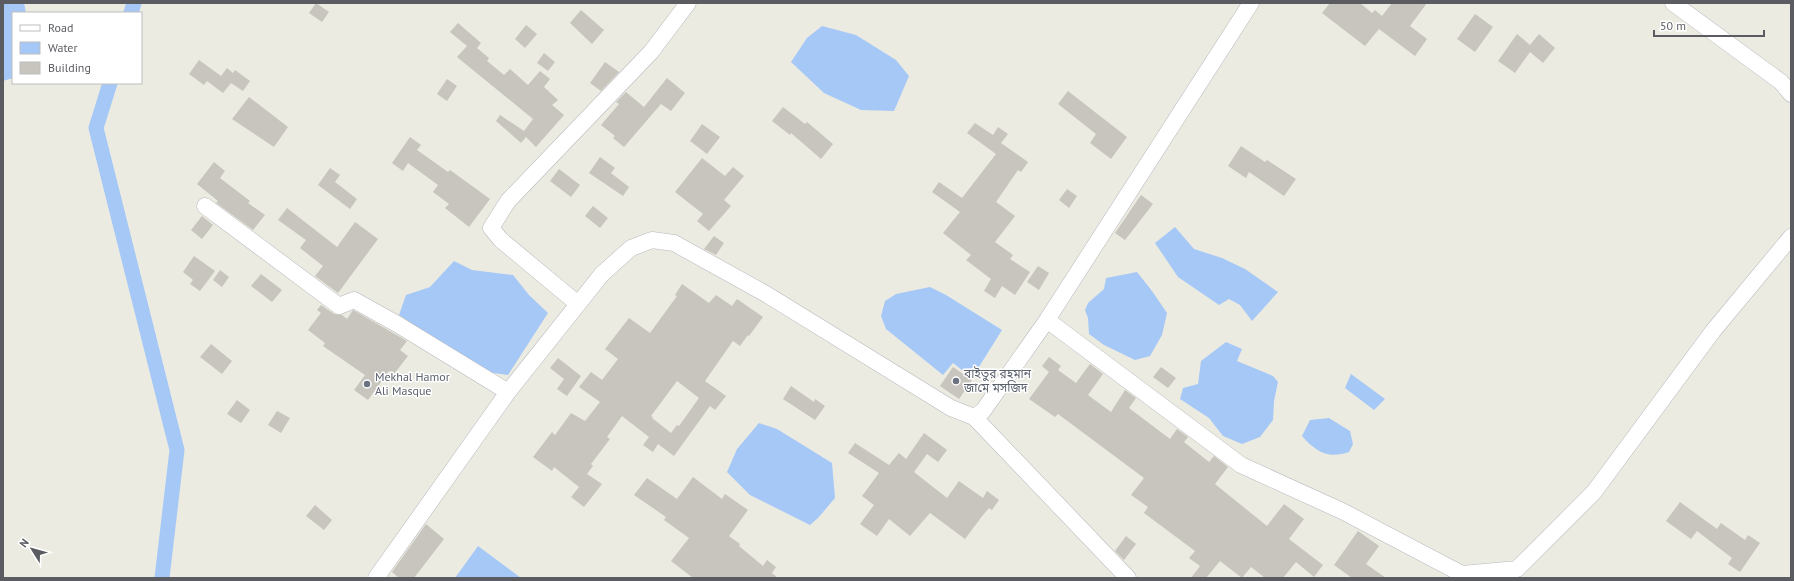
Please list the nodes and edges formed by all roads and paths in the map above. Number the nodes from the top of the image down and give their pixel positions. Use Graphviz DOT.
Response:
graph roads {
  1 [pos="688,3"];
  2 [pos="1250,3"];
  3 [pos="1673,3"];
  4 [pos="1791,94"];
  5 [pos="206,206"];
  6 [pos="1791,237"];
  7 [pos="578,304"];
  8 [pos="1047,320"];
  9 [pos="508,392"];
  10 [pos="974,417"];
  11 [pos="376,578"];
  12 [pos="1128,578"];
  1 -- 7 [label="street"];
  2 -- 8 [label="street"];
  3 -- 4 [label="street"];
  5 -- 9 [label="street"];
  6 -- 8 [label="street"];
  7 -- 9 [label="street"];
  7 -- 10 [label="street"];
  8 -- 10 [label="street"];
  9 -- 11 [label="street"];
  10 -- 12 [label="street"];
}
